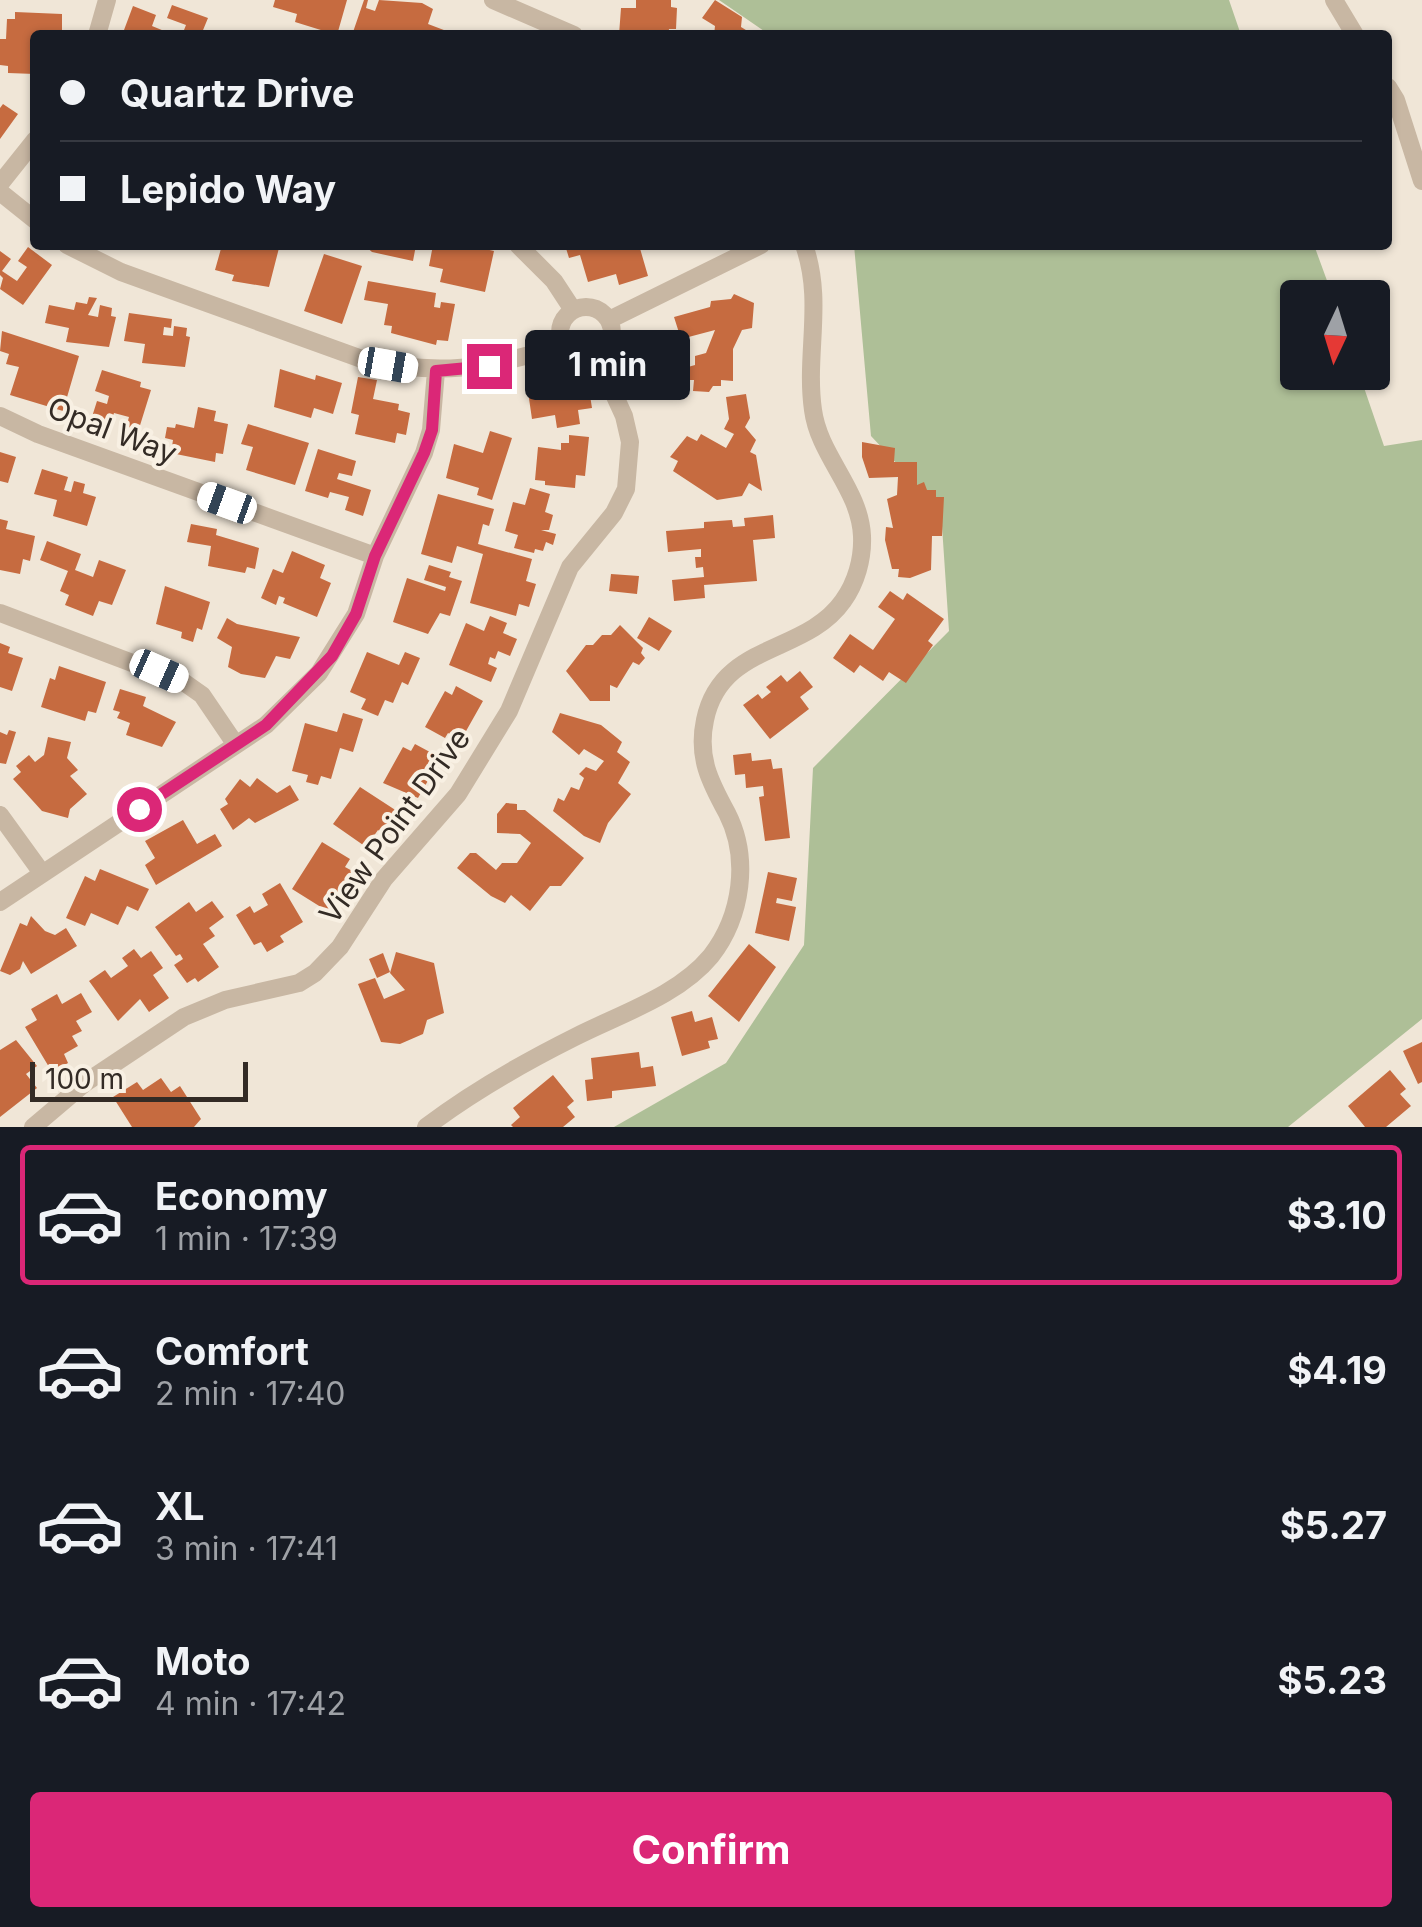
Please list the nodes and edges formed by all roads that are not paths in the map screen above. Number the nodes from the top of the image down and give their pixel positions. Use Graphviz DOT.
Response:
graph roads {
  1 [pos="107,0"];
  2 [pos="494,0"];
  3 [pos="1334,0"];
  4 [pos="98,30"];
  5 [pos="563,30"];
  6 [pos="1352,30"];
  7 [pos="1392,94"];
  8 [pos="30,146"];
  9 [pos="1422,181"];
  10 [pos="0,184"];
  11 [pos="0,192"];
  12 [pos="30,216"];
  13 [pos="76,250"];
  14 [pos="523,250"];
  15 [pos="752,250"];
  16 [pos="805,250"];
  17 [pos="572,310"];
  18 [pos="608,320"];
  19 [pos="563,345"];
  20 [pos="597,357"];
  21 [pos="436,371"];
  22 [pos="0,416"];
  23 [pos="375,556"];
  24 [pos="0,614"];
  25 [pos="236,745"];
  26 [pos="0,815"];
  27 [pos="42,873"];
  28 [pos="0,902"];
  29 [pos="33,1127"];
  30 [pos="426,1127"];
  1 -- 4 [label="street"];
  2 -- 5 [label="street"];
  3 -- 6 [label="street"];
  7 -- 9 [label="street"];
  8 -- 10 [label="street"];
  11 -- 12 [label="street"];
  13 -- 21 [label="street"];
  14 -- 17 [label="street"];
  15 -- 18 [label="street"];
  16 -- 30 [label="street"];
  17 -- 18 [label="street"];
  17 -- 19 [label="street"];
  18 -- 20 [label="street"];
  19 -- 20 [label="street"];
  19 -- 21 [label="street"];
  20 -- 29 [label="street, View Point Drive"];
  21 -- 23 [label="street"];
  22 -- 23 [label="street, Opal Way"];
  23 -- 25 [label="street"];
  24 -- 25 [label="street"];
  25 -- 27 [label="street"];
  26 -- 27 [label="street"];
  27 -- 28 [label="street"];
}
